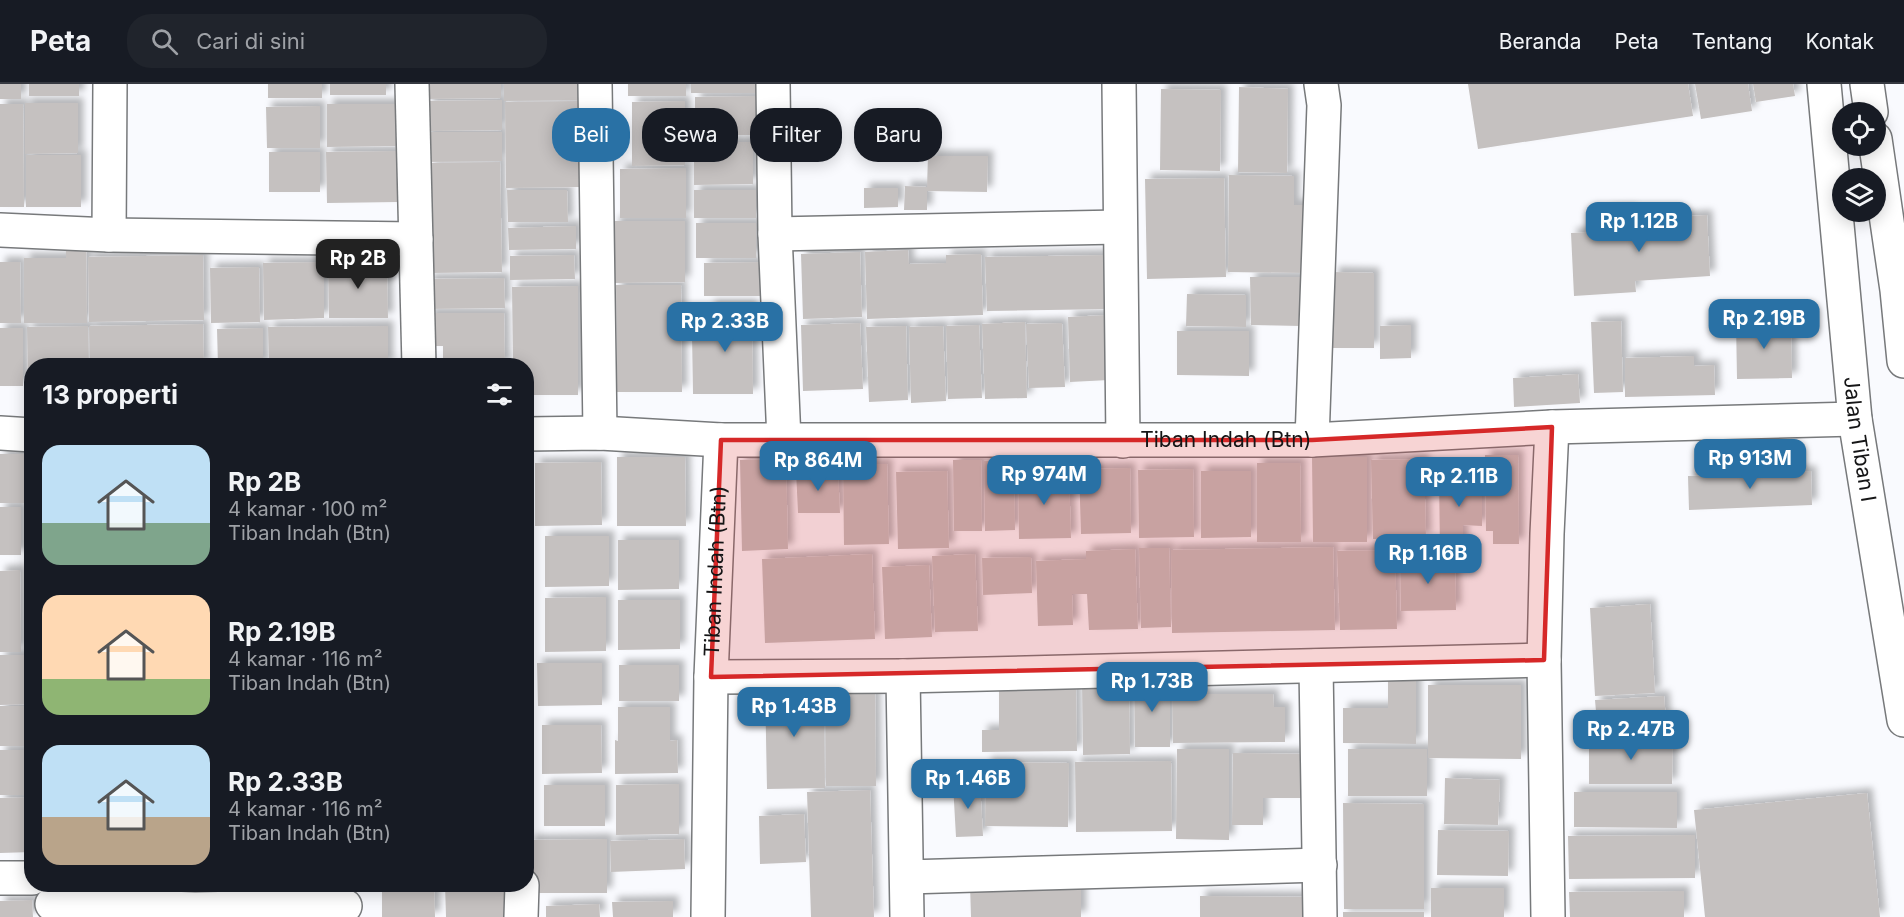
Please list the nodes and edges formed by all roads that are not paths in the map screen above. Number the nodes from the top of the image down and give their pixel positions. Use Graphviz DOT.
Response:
graph roads {
  1 [pos="110,84"];
  2 [pos="412,84"];
  3 [pos="595,84"];
  4 [pos="773,84"];
  5 [pos="1119,84"];
  6 [pos="1321,84"];
  7 [pos="1824,84"];
  8 [pos="1867,84"];
  9 [pos="1870,102"];
  10 [pos="1878,156"];
  11 [pos="1120,227"];
  12 [pos="0,230"];
  13 [pos="776,234"];
  14 [pos="109,235"];
  15 [pos="416,239"];
  16 [pos="1900,292"];
  17 [pos="419,358"];
  18 [pos="1904,361"];
  19 [pos="1855,419"];
  20 [pos="1552,427"];
  21 [pos="0,433"];
  22 [pos="600,433"];
  23 [pos="24,434"];
  24 [pos="534,434"];
  25 [pos="721,440"];
  26 [pos="784,440"];
  27 [pos="1312,440"];
  28 [pos="1123,441"];
  29 [pos="1544,660"];
  30 [pos="1316,666"];
  31 [pos="903,676"];
  32 [pos="711,677"];
  33 [pos="1904,720"];
  34 [pos="1320,865"];
  35 [pos="907,877"];
  36 [pos="0,878"];
  37 [pos="24,878"];
  38 [pos="522,892"];
  39 [pos="51,902"];
  40 [pos="344,903"];
  41 [pos="195,913"];
  42 [pos="521,917"];
  43 [pos="708,917"];
  44 [pos="907,917"];
  45 [pos="1320,917"];
  46 [pos="1548,917"];
  1 -- 14 [label="street"];
  2 -- 15 [label="street"];
  3 -- 22 [label="street"];
  4 -- 13 [label="street"];
  5 -- 11 [label="street"];
  6 -- 27 [label="street"];
  7 -- 19 [label="street, Jalan Tiban I"];
  8 -- 9 [label="street"];
  10 -- 16 [label="street"];
  11 -- 13 [label="street"];
  11 -- 28 [label="street"];
  12 -- 14 [label="street"];
  13 -- 26 [label="street"];
  14 -- 15 [label="street"];
  15 -- 17 [label="street"];
  16 -- 18 [label="street"];
  19 -- 20 [label="street, Tiban Indah (Btn)"];
  19 -- 33 [label="street, Jalan Tiban I"];
  20 -- 27 [label="street, Tiban Indah (Btn)"];
  20 -- 29 [label="street"];
  21 -- 23 [label="street"];
  22 -- 24 [label="street, Tiban Indah (Btn)"];
  22 -- 25 [label="street, Tiban Indah (Btn)"];
  25 -- 26 [label="street, Tiban Indah (Btn)"];
  25 -- 32 [label="street, Tiban Indah (Btn)"];
  26 -- 28 [label="street, Tiban Indah (Btn)"];
  27 -- 28 [label="street, Tiban Indah (Btn)"];
  29 -- 30 [label="street"];
  29 -- 46 [label="street"];
  30 -- 31 [label="street"];
  30 -- 34 [label="street"];
  31 -- 32 [label="street"];
  31 -- 35 [label="street"];
  32 -- 43 [label="street, Tiban Indah (Btn)"];
  34 -- 35 [label="street"];
  34 -- 45 [label="street"];
  35 -- 44 [label="street"];
  36 -- 37 [label="street"];
  38 -- 42 [label="street"];
  39 -- 41 [label="street"];
  40 -- 41 [label="street"];
}
